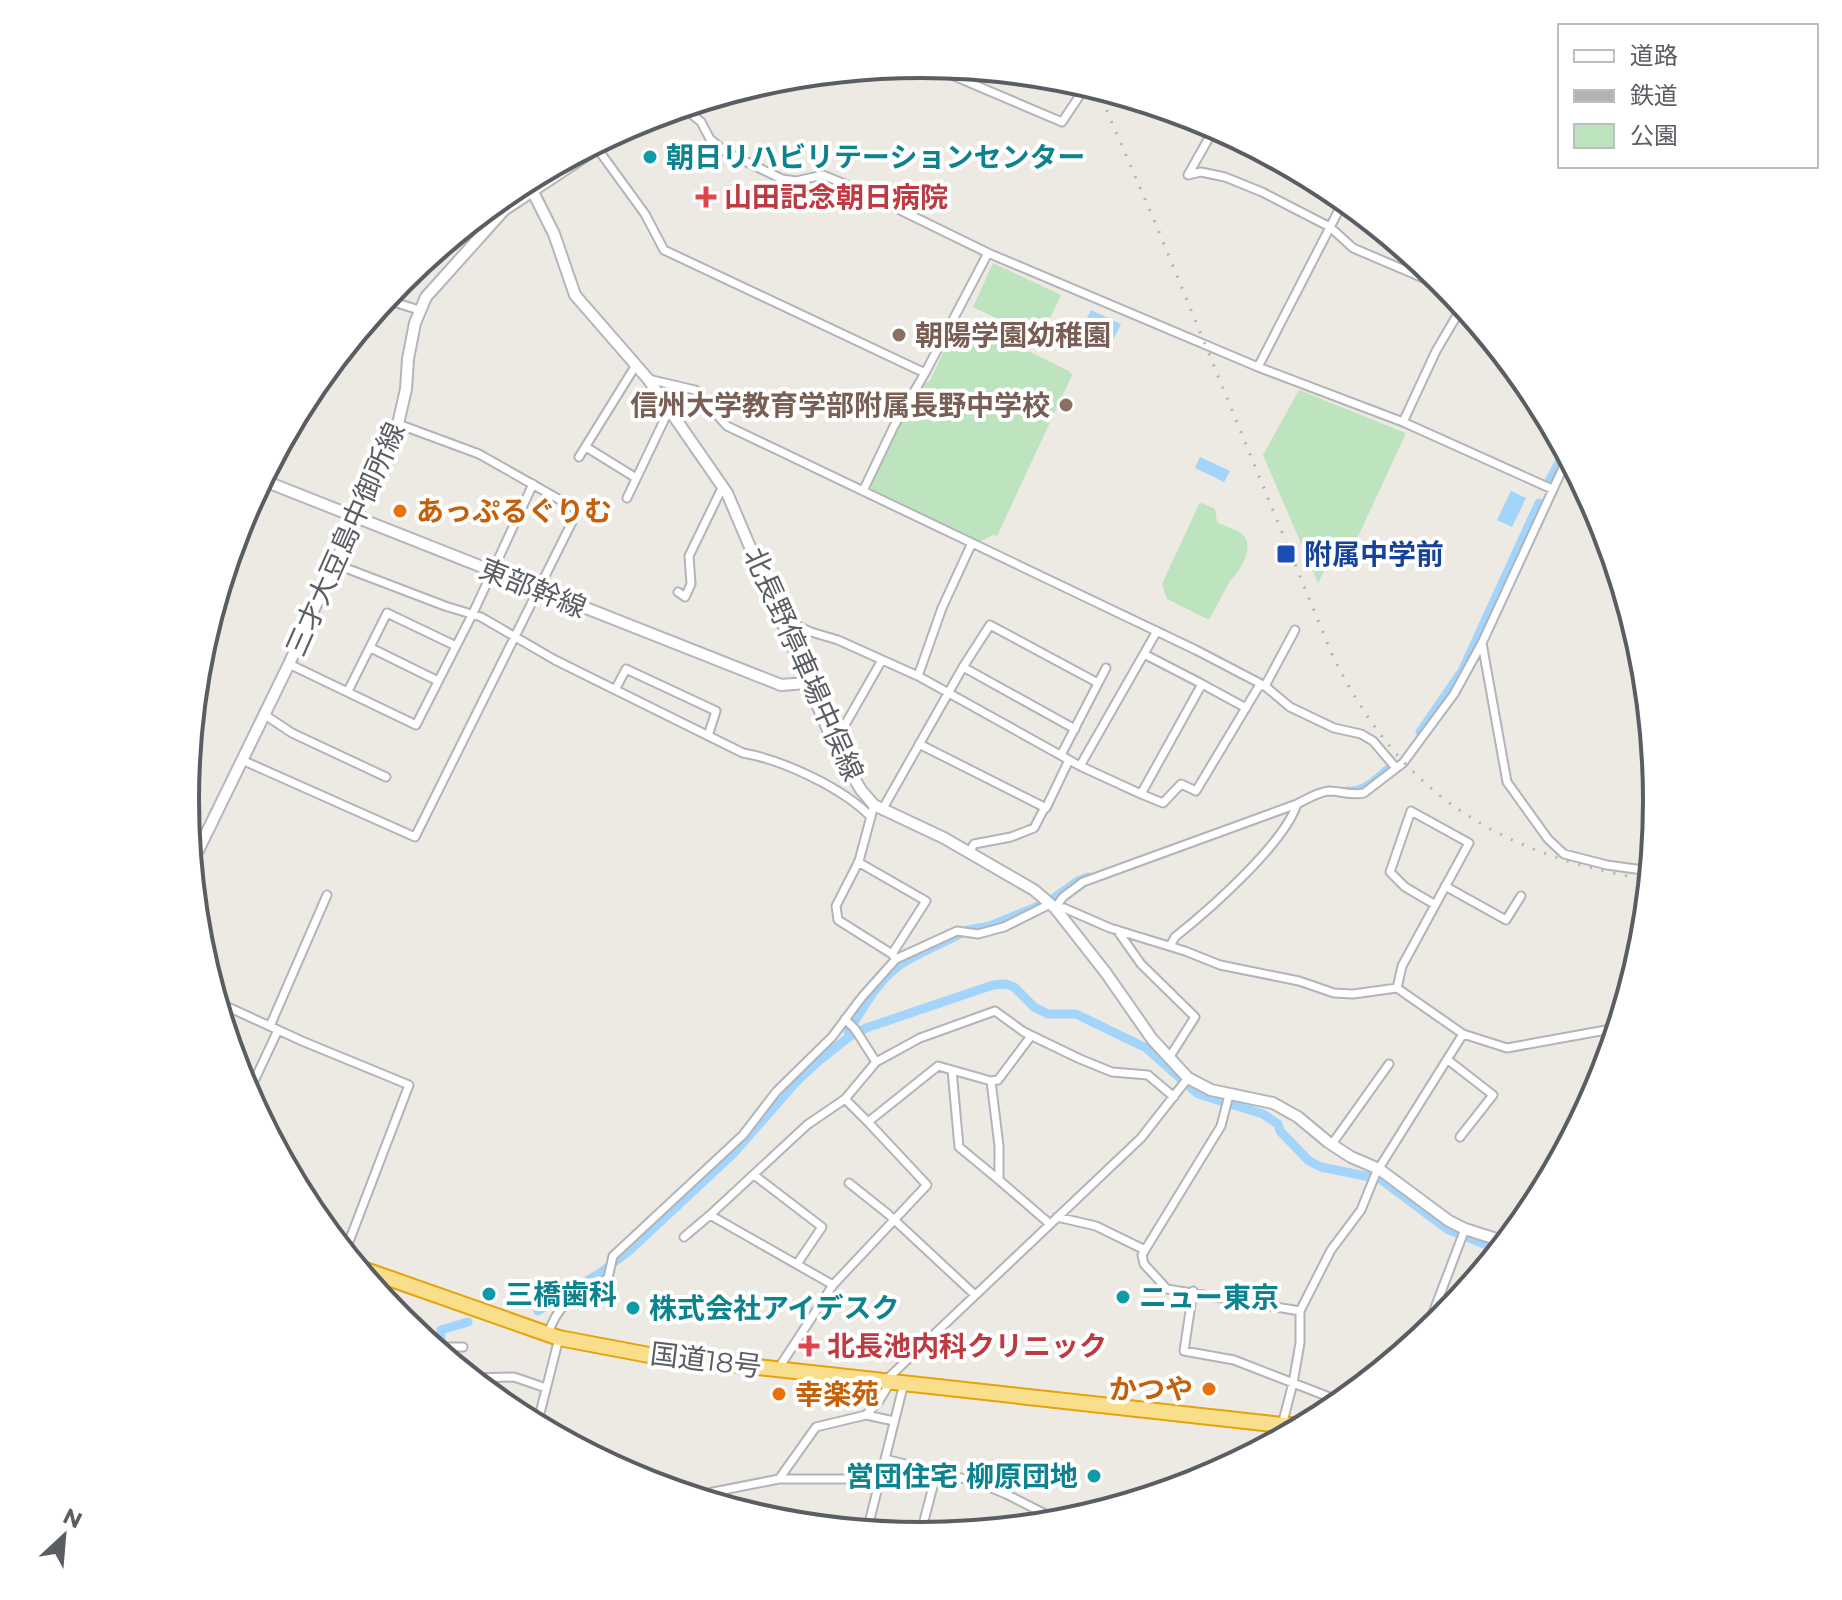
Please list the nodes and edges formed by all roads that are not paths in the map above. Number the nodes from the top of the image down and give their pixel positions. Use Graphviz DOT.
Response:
graph roads {
  1 [pos="967,80"];
  2 [pos="1079,96"];
  3 [pos="693,115"];
  4 [pos="1209,138"];
  5 [pos="601,153"];
  6 [pos="533,192"];
  7 [pos="519,201"];
  8 [pos="1338,211"];
  9 [pos="501,213"];
  10 [pos="1330,227"];
  11 [pos="988,253"];
  12 [pos="1417,275"];
  13 [pos="397,303"];
  14 [pos="419,310"];
  15 [pos="1457,316"];
  16 [pos="636,365"];
  17 [pos="1258,367"];
  18 [pos="925,373"];
  19 [pos="648,379"];
  20 [pos="669,410"];
  21 [pos="1403,422"];
  22 [pos="398,424"];
  23 [pos="586,447"];
  24 [pos="579,457"];
  25 [pos="1562,469"];
  26 [pos="636,478"];
  27 [pos="272,484"];
  28 [pos="533,484"];
  29 [pos="723,486"];
  30 [pos="1552,489"];
  31 [pos="863,491"];
  32 [pos="627,498"];
  33 [pos="355,517"];
  34 [pos="971,545"];
  35 [pos="335,564"];
  36 [pos="492,571"];
  37 [pos="538,590"];
  38 [pos="678,592"];
  39 [pos="473,613"];
  40 [pos="782,619"];
  41 [pos="1295,630"];
  42 [pos="1157,631"];
  43 [pos="517,638"];
  44 [pos="1482,643"];
  45 [pos="456,646"];
  46 [pos="371,648"];
  47 [pos="1144,654"];
  48 [pos="882,660"];
  49 [pos="289,664"];
  50 [pos="963,667"];
  51 [pos="1106,668"];
  52 [pos="918,676"];
  53 [pos="438,681"];
  54 [pos="807,683"];
  55 [pos="1098,683"];
  56 [pos="1202,684"];
  57 [pos="1265,686"];
  58 [pos="615,690"];
  59 [pos="348,691"];
  60 [pos="948,692"];
  61 [pos="1246,708"];
  62 [pos="265,715"];
  63 [pos="1075,729"];
  64 [pos="708,736"];
  65 [pos="834,744"];
  66 [pos="919,744"];
  67 [pos="1061,755"];
  68 [pos="242,760"];
  69 [pos="1069,760"];
  70 [pos="1080,766"];
  71 [pos="1396,768"];
  72 [pos="386,777"];
  73 [pos="1141,794"];
  74 [pos="1297,804"];
  75 [pos="878,807"];
  76 [pos="1045,807"];
  77 [pos="871,817"];
  78 [pos="201,845"];
  79 [pos="969,853"];
  80 [pos="858,862"];
  81 [pos="1639,869"];
  82 [pos="1445,886"];
  83 [pos="327,895"];
  84 [pos="1521,896"];
  85 [pos="1434,904"];
  86 [pos="1053,906"];
  87 [pos="1117,930"];
  88 [pos="1170,946"];
  89 [pos="894,956"];
  90 [pos="1397,988"];
  91 [pos="230,1008"];
  92 [pos="270,1026"];
  93 [pos="852,1027"];
  94 [pos="278,1030"];
  95 [pos="1606,1030"];
  96 [pos="1463,1034"];
  97 [pos="1031,1036"];
  98 [pos="1169,1058"];
  99 [pos="1448,1060"];
  100 [pos="876,1062"];
  101 [pos="1389,1064"];
  102 [pos="952,1070"];
  103 [pos="255,1079"];
  104 [pos="991,1081"];
  105 [pos="1186,1082"];
  106 [pos="1174,1097"];
  107 [pos="845,1099"];
  108 [pos="1227,1101"];
  109 [pos="868,1122"];
  110 [pos="1460,1137"];
  111 [pos="1332,1144"];
  112 [pos="1376,1174"];
  113 [pos="754,1175"];
  114 [pos="999,1180"];
  115 [pos="849,1183"];
  116 [pos="710,1215"];
  117 [pos="1057,1217"];
  118 [pos="893,1219"];
  119 [pos="1050,1224"];
  120 [pos="1463,1235"];
  121 [pos="684,1237"];
  122 [pos="1495,1239"];
  123 [pos="349,1241"];
  124 [pos="1145,1250"];
  125 [pos="797,1264"];
  126 [pos="376,1274"];
  127 [pos="833,1285"];
  128 [pos="1193,1291"];
  129 [pos="975,1295"];
  130 [pos="1435,1308"];
  131 [pos="1300,1311"];
  132 [pos="554,1336"];
  133 [pos="450,1347"];
  134 [pos="463,1347"];
  135 [pos="778,1369"];
  136 [pos="488,1378"];
  137 [pos="893,1381"];
  138 [pos="1293,1383"];
  139 [pos="546,1388"];
  140 [pos="1327,1396"];
  141 [pos="540,1413"];
  142 [pos="866,1415"];
  143 [pos="894,1421"];
  144 [pos="1282,1425"];
  145 [pos="885,1459"];
  146 [pos="937,1471"];
  147 [pos="779,1479"];
  148 [pos="879,1486"];
  149 [pos="715,1492"];
  150 [pos="1041,1512"];
  151 [pos="870,1520"];
  152 [pos="924,1522"];
  1 -- 2 [label="street"];
  3 -- 11 [label="street"];
  4 -- 10 [label="street"];
  5 -- 18 [label="street"];
  6 -- 7 [label="main road, 三才大豆島中御所線"];
  6 -- 16 [label="main road, 北長野停車場中俣線"];
  8 -- 10 [label="street"];
  9 -- 14 [label="main road, 三才大豆島中御所線"];
  10 -- 12 [label="street"];
  10 -- 17 [label="street"];
  11 -- 17 [label="street"];
  11 -- 18 [label="street"];
  13 -- 14 [label="street"];
  14 -- 22 [label="main road, 三才大豆島中御所線"];
  15 -- 21 [label="street"];
  16 -- 19 [label="main road, 北長野停車場中俣線"];
  16 -- 23 [label="street"];
  17 -- 21 [label="street"];
  18 -- 31 [label="street"];
  19 -- 20 [label="main road, 北長野停車場中俣線"];
  19 -- 31 [label="street"];
  20 -- 26 [label="street"];
  20 -- 29 [label="main road, 北長野停車場中俣線"];
  21 -- 30 [label="street"];
  22 -- 28 [label="street"];
  22 -- 33 [label="main road, 三才大豆島中御所線"];
  23 -- 24 [label="street"];
  23 -- 26 [label="street"];
  25 -- 30 [label="street"];
  26 -- 32 [label="street"];
  27 -- 33 [label="main road, 東部幹線"];
  28 -- 36 [label="street"];
  28 -- 37 [label="street"];
  29 -- 38 [label="street"];
  29 -- 40 [label="main road, 北長野停車場中俣線"];
  30 -- 44 [label="street"];
  31 -- 34 [label="street"];
  33 -- 35 [label="main road, 三才大豆島中御所線"];
  33 -- 36 [label="main road, 東部幹線"];
  34 -- 42 [label="street"];
  34 -- 52 [label="street"];
  35 -- 39 [label="street"];
  35 -- 49 [label="main road, 三才大豆島中御所線"];
  36 -- 37 [label="main road, 東部幹線"];
  36 -- 39 [label="street"];
  37 -- 43 [label="street"];
  37 -- 54 [label="main road, 東部幹線"];
  39 -- 43 [label="street"];
  39 -- 45 [label="street"];
  40 -- 48 [label="street"];
  40 -- 54 [label="main road, 北長野停車場中俣線"];
  41 -- 57 [label="street"];
  42 -- 47 [label="street"];
  42 -- 57 [label="street"];
  43 -- 58 [label="street"];
  43 -- 68 [label="street"];
  44 -- 71 [label="street"];
  44 -- 81 [label="street"];
  45 -- 46 [label="street"];
  45 -- 53 [label="street"];
  46 -- 53 [label="street"];
  46 -- 59 [label="street"];
  47 -- 56 [label="street"];
  47 -- 70 [label="street"];
  48 -- 52 [label="street"];
  48 -- 65 [label="street"];
  49 -- 59 [label="street"];
  49 -- 62 [label="main road, 三才大豆島中御所線"];
  50 -- 55 [label="street"];
  50 -- 60 [label="street"];
  50 -- 63 [label="street"];
  51 -- 55 [label="street"];
  52 -- 60 [label="street"];
  53 -- 59 [label="street"];
  54 -- 65 [label="main road, 北長野停車場中俣線"];
  55 -- 63 [label="street"];
  56 -- 61 [label="street"];
  56 -- 73 [label="street"];
  57 -- 61 [label="street"];
  57 -- 71 [label="street"];
  58 -- 64 [label="street"];
  58 -- 64 [label="street"];
  60 -- 66 [label="street"];
  60 -- 67 [label="street"];
  61 -- 73 [label="street"];
  62 -- 68 [label="main road, 三才大豆島中御所線"];
  62 -- 72 [label="street"];
  63 -- 67 [label="street"];
  64 -- 77 [label="street"];
  65 -- 75 [label="main road, 北長野停車場中俣線"];
  66 -- 75 [label="street"];
  66 -- 76 [label="street"];
  67 -- 69 [label="street"];
  68 -- 78 [label="main road, 三才大豆島中御所線"];
  69 -- 70 [label="street"];
  69 -- 76 [label="street"];
  70 -- 73 [label="street"];
  71 -- 74 [label="street"];
  74 -- 86 [label="street"];
  74 -- 88 [label="street"];
  75 -- 77 [label="street"];
  75 -- 79 [label="main road, 北長野停車場中俣線"];
  76 -- 79 [label="street"];
  77 -- 80 [label="street"];
  79 -- 86 [label="main road, 北長野停車場中俣線"];
  80 -- 89 [label="street"];
  80 -- 89 [label="street"];
  82 -- 84 [label="street"];
  82 -- 85 [label="street"];
  82 -- 85 [label="street"];
  83 -- 92 [label="street"];
  85 -- 90 [label="street"];
  86 -- 87 [label="street"];
  86 -- 89 [label="street"];
  86 -- 98 [label="main road, 北長野停車場中俣線"];
  87 -- 88 [label="street"];
  87 -- 98 [label="street"];
  88 -- 90 [label="street"];
  89 -- 93 [label="street"];
  90 -- 96 [label="street"];
  91 -- 92 [label="street"];
  92 -- 94 [label="street"];
  93 -- 100 [label="street"];
  93 -- 132 [label="street"];
  94 -- 103 [label="street"];
  94 -- 123 [label="street"];
  95 -- 96 [label="street"];
  96 -- 99 [label="street"];
  97 -- 100 [label="street"];
  97 -- 104 [label="street"];
  97 -- 106 [label="street"];
  98 -- 105 [label="main road, 北長野停車場中俣線"];
  99 -- 110 [label="street"];
  99 -- 112 [label="street"];
  100 -- 107 [label="street"];
  101 -- 111 [label="street"];
  102 -- 104 [label="street"];
  102 -- 109 [label="street"];
  102 -- 114 [label="street"];
  104 -- 114 [label="street"];
  105 -- 106 [label="street"];
  105 -- 108 [label="main road, 北長野停車場中俣線"];
  106 -- 117 [label="street"];
  107 -- 109 [label="street"];
  107 -- 113 [label="street"];
  108 -- 111 [label="main road, 北長野停車場中俣線"];
  108 -- 124 [label="street"];
  109 -- 118 [label="street"];
  111 -- 112 [label="main road, 北長野停車場中俣線"];
  112 -- 120 [label="main road, 北長野停車場中俣線"];
  112 -- 131 [label="street"];
  113 -- 116 [label="street"];
  113 -- 125 [label="street"];
  114 -- 119 [label="street"];
  115 -- 118 [label="street"];
  116 -- 121 [label="street"];
  116 -- 125 [label="street"];
  117 -- 119 [label="street"];
  117 -- 124 [label="street"];
  118 -- 127 [label="street"];
  118 -- 129 [label="street"];
  119 -- 129 [label="street"];
  120 -- 122 [label="main road, 北長野停車場中俣線"];
  120 -- 130 [label="street"];
  124 -- 128 [label="street"];
  125 -- 127 [label="street"];
  126 -- 132 [label="highway, 国道18号"];
  127 -- 135 [label="street"];
  128 -- 131 [label="street"];
  128 -- 138 [label="street"];
  129 -- 137 [label="street"];
  131 -- 138 [label="street"];
  132 -- 135 [label="highway, 国道18号"];
  132 -- 139 [label="street"];
  133 -- 134 [label="street"];
  135 -- 137 [label="highway, 国道18号"];
  136 -- 139 [label="street"];
  137 -- 142 [label="street"];
  137 -- 143 [label="street"];
  137 -- 144 [label="highway, 国道18号"];
  138 -- 140 [label="street"];
  138 -- 144 [label="street"];
  139 -- 141 [label="street"];
  142 -- 143 [label="street"];
  142 -- 147 [label="street"];
  143 -- 145 [label="street"];
  145 -- 146 [label="street"];
  145 -- 148 [label="street"];
  146 -- 150 [label="street"];
  146 -- 152 [label="street"];
  147 -- 148 [label="street"];
  147 -- 149 [label="street"];
  148 -- 151 [label="street"];
}
